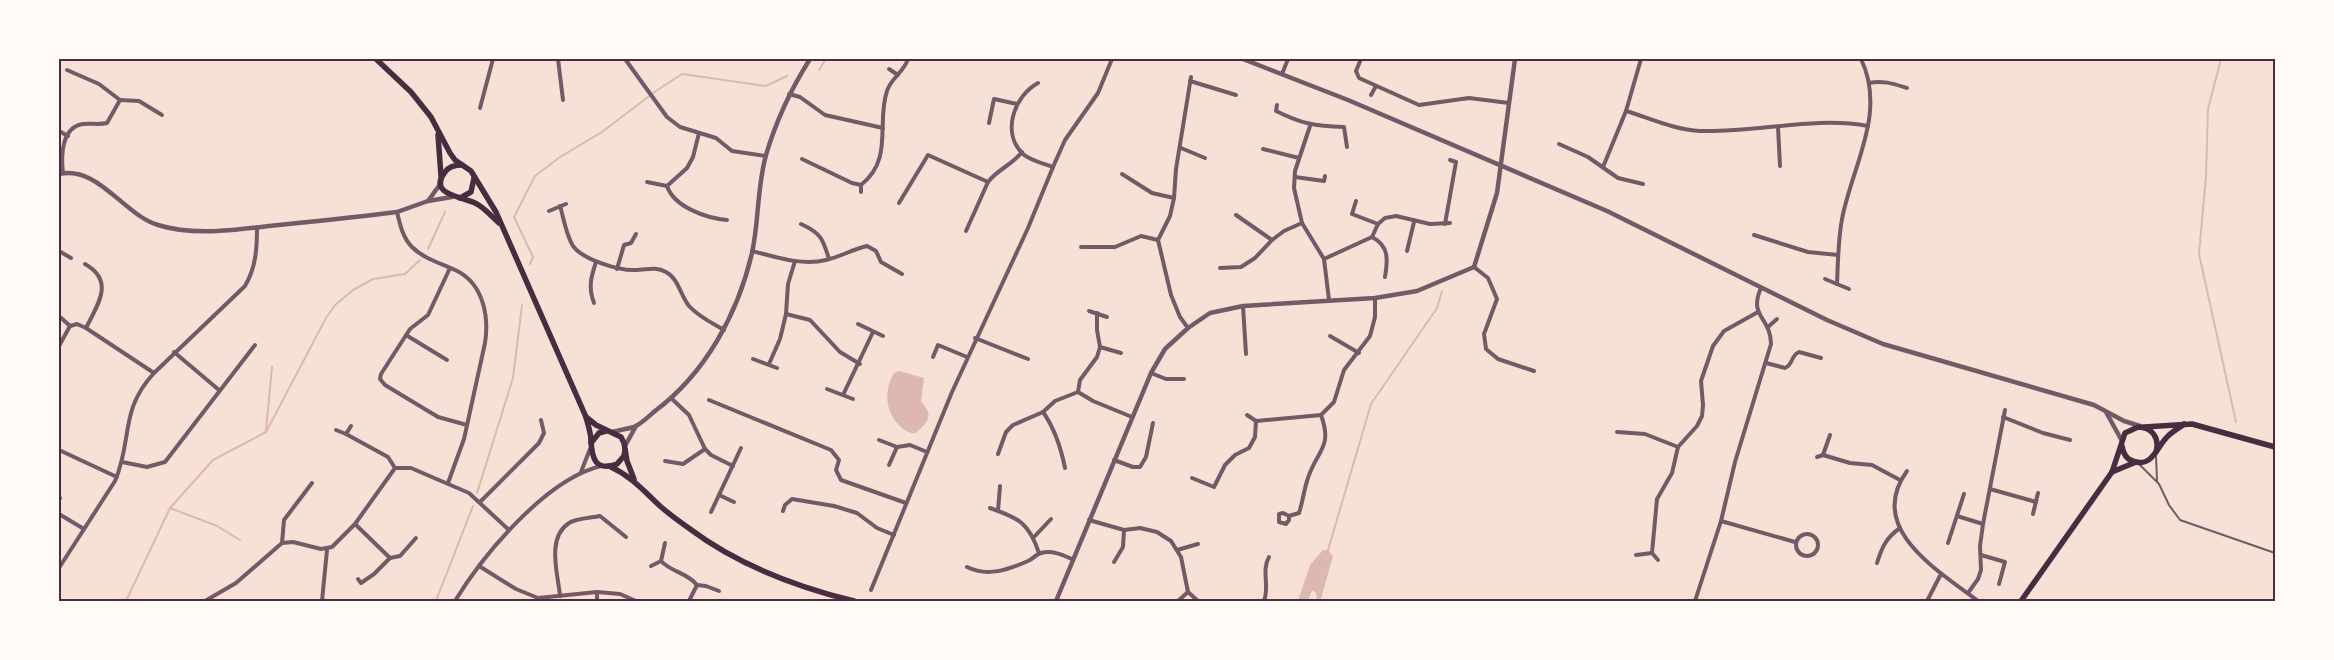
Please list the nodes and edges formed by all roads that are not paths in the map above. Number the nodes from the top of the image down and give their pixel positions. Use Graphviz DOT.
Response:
graph roads {
  1 [pos="376,59"];
  2 [pos="493,59"];
  3 [pos="558,59"];
  4 [pos="625,59"];
  5 [pos="810,59"];
  6 [pos="908,59"];
  7 [pos="1112,59"];
  8 [pos="1243,59"];
  9 [pos="1288,59"];
  10 [pos="1361,59"];
  11 [pos="1515,59"];
  12 [pos="1641,59"];
  13 [pos="1861,59"];
  14 [pos="67,70"];
  15 [pos="889,70"];
  16 [pos="1282,74"];
  17 [pos="898,75"];
  18 [pos="1869,83"];
  19 [pos="1038,84"];
  20 [pos="1376,86"];
  21 [pos="1907,88"];
  22 [pos="789,94"];
  23 [pos="1236,95"];
  24 [pos="1372,95"];
  25 [pos="120,100"];
  26 [pos="563,100"];
  27 [pos="1509,103"];
  28 [pos="1017,104"];
  29 [pos="1277,105"];
  30 [pos="480,108"];
  31 [pos="1626,111"];
  32 [pos="162,115"];
  33 [pos="989,123"];
  34 [pos="1310,126"];
  35 [pos="1868,126"];
  36 [pos="1778,127"];
  37 [pos="884,128"];
  38 [pos="438,130"];
  39 [pos="59,131"];
  40 [pos="698,134"];
  41 [pos="68,136"];
  42 [pos="1559,144"];
  43 [pos="1347,147"];
  44 [pos="1181,148"];
  45 [pos="1263,149"];
  46 [pos="1022,152"];
  47 [pos="766,156"];
  48 [pos="1205,158"];
  49 [pos="1299,158"];
  50 [pos="802,159"];
  51 [pos="1450,160"];
  52 [pos="462,165"];
  53 [pos="1502,165"];
  54 [pos="1052,166"];
  55 [pos="1780,166"];
  56 [pos="1603,167"];
  57 [pos="61,174"];
  58 [pos="1122,174"];
  59 [pos="474,176"];
  60 [pos="1325,176"];
  61 [pos="1294,177"];
  62 [pos="441,180"];
  63 [pos="647,182"];
  64 [pos="988,182"];
  65 [pos="1643,184"];
  66 [pos="861,185"];
  67 [pos="667,186"];
  68 [pos="861,192"];
  69 [pos="452,197"];
  70 [pos="460,198"];
  71 [pos="1174,198"];
  72 [pos="428,201"];
  73 [pos="1356,201"];
  74 [pos="899,203"];
  75 [pos="566,204"];
  76 [pos="560,206"];
  77 [pos="549,211"];
  78 [pos="397,212"];
  79 [pos="1236,214"];
  80 [pos="727,220"];
  81 [pos="1414,222"];
  82 [pos="1302,223"];
  83 [pos="1450,223"];
  84 [pos="500,224"];
  85 [pos="801,224"];
  86 [pos="1378,224"];
  87 [pos="1445,224"];
  88 [pos="257,227"];
  89 [pos="966,231"];
  90 [pos="636,234"];
  91 [pos="1754,235"];
  92 [pos="1372,237"];
  93 [pos="1158,240"];
  94 [pos="1272,240"];
  95 [pos="617,243"];
  96 [pos="624,245"];
  97 [pos="1081,247"];
  98 [pos="1407,250"];
  99 [pos="59,251"];
  100 [pos="752,252"];
  101 [pos="1838,255"];
  102 [pos="71,258"];
  103 [pos="829,259"];
  104 [pos="1324,259"];
  105 [pos="795,261"];
  106 [pos="596,262"];
  107 [pos="85,264"];
  108 [pos="1474,267"];
  109 [pos="450,268"];
  110 [pos="1220,268"];
  111 [pos="617,269"];
  112 [pos="902,274"];
  113 [pos="1385,277"];
  114 [pos="1825,279"];
  115 [pos="1837,284"];
  116 [pos="1761,288"];
  117 [pos="1850,289"];
  118 [pos="1376,298"];
  119 [pos="1329,300"];
  120 [pos="594,303"];
  121 [pos="1243,306"];
  122 [pos="1089,311"];
  123 [pos="1758,312"];
  124 [pos="786,314"];
  125 [pos="1097,314"];
  126 [pos="59,316"];
  127 [pos="1107,317"];
  128 [pos="1777,319"];
  129 [pos="858,324"];
  130 [pos="70,326"];
  131 [pos="1768,327"];
  132 [pos="86,328"];
  133 [pos="1188,328"];
  134 [pos="724,330"];
  135 [pos="873,332"];
  136 [pos="406,335"];
  137 [pos="883,336"];
  138 [pos="1330,336"];
  139 [pos="975,338"];
  140 [pos="59,346"];
  141 [pos="255,346"];
  142 [pos="1100,347"];
  143 [pos="174,352"];
  144 [pos="1122,352"];
  145 [pos="1360,353"];
  146 [pos="1246,354"];
  147 [pos="933,357"];
  148 [pos="967,357"];
  149 [pos="1821,358"];
  150 [pos="753,359"];
  151 [pos="1028,359"];
  152 [pos="447,360"];
  153 [pos="1766,363"];
  154 [pos="769,364"];
  155 [pos="860,364"];
  156 [pos="777,368"];
  157 [pos="1534,371"];
  158 [pos="154,373"];
  159 [pos="1151,373"];
  160 [pos="1184,379"];
  161 [pos="827,389"];
  162 [pos="219,390"];
  163 [pos="1078,392"];
  164 [pos="843,395"];
  165 [pos="672,398"];
  166 [pos="852,399"];
  167 [pos="709,400"];
  168 [pos="2005,410"];
  169 [pos="1043,412"];
  170 [pos="2106,412"];
  171 [pos="1247,415"];
  172 [pos="1321,415"];
  173 [pos="586,417"];
  174 [pos="1132,417"];
  175 [pos="2003,417"];
  176 [pos="541,420"];
  177 [pos="1256,421"];
  178 [pos="1153,423"];
  179 [pos="2184,424"];
  180 [pos="467,425"];
  181 [pos="350,426"];
  182 [pos="636,426"];
  183 [pos="2142,427"];
  184 [pos="336,430"];
  185 [pos="609,431"];
  186 [pos="1617,432"];
  187 [pos="346,434"];
  188 [pos="1830,435"];
  189 [pos="879,440"];
  190 [pos="2070,440"];
  191 [pos="2122,443"];
  192 [pos="591,446"];
  193 [pos="897,447"];
  194 [pos="1678,447"];
  195 [pos="2275,447"];
  196 [pos="625,448"];
  197 [pos="741,448"];
  198 [pos="705,449"];
  199 [pos="59,450"];
  200 [pos="927,452"];
  201 [pos="2156,452"];
  202 [pos="998,454"];
  203 [pos="1823,455"];
  204 [pos="1817,457"];
  205 [pos="1114,460"];
  206 [pos="665,461"];
  207 [pos="122,462"];
  208 [pos="2136,463"];
  209 [pos="889,465"];
  210 [pos="606,466"];
  211 [pos="733,466"];
  212 [pos="395,468"];
  213 [pos="1065,468"];
  214 [pos="1907,471"];
  215 [pos="581,472"];
  216 [pos="2112,472"];
  217 [pos="117,477"];
  218 [pos="1192,478"];
  219 [pos="634,479"];
  220 [pos="1900,480"];
  221 [pos="2157,481"];
  222 [pos="312,483"];
  223 [pos="448,483"];
  224 [pos="1000,486"];
  225 [pos="1990,489"];
  226 [pos="2038,493"];
  227 [pos="1964,494"];
  228 [pos="720,495"];
  229 [pos="480,502"];
  230 [pos="734,502"];
  231 [pos="2036,502"];
  232 [pos="906,503"];
  233 [pos="990,508"];
  234 [pos="783,511"];
  235 [pos="998,511"];
  236 [pos="711,512"];
  237 [pos="59,514"];
  238 [pos="2033,514"];
  239 [pos="1289,516"];
  240 [pos="1956,516"];
  241 [pos="1051,519"];
  242 [pos="1089,520"];
  243 [pos="1721,521"];
  244 [pos="355,524"];
  245 [pos="1983,524"];
  246 [pos="1900,528"];
  247 [pos="84,529"];
  248 [pos="509,530"];
  249 [pos="1124,530"];
  250 [pos="894,536"];
  251 [pos="626,537"];
  252 [pos="1034,537"];
  253 [pos="416,538"];
  254 [pos="1796,542"];
  255 [pos="282,543"];
  256 [pos="665,543"];
  257 [pos="1948,543"];
  258 [pos="1198,544"];
  259 [pos="327,550"];
  260 [pos="1177,550"];
  261 [pos="1039,553"];
  262 [pos="1652,553"];
  263 [pos="2275,553"];
  264 [pos="1636,555"];
  265 [pos="1981,555"];
  266 [pos="1269,556"];
  267 [pos="390,558"];
  268 [pos="1072,559"];
  269 [pos="1658,560"];
  270 [pos="661,562"];
  271 [pos="1114,562"];
  272 [pos="1877,562"];
  273 [pos="479,566"];
  274 [pos="652,566"];
  275 [pos="967,567"];
  276 [pos="59,568"];
  277 [pos="1941,574"];
  278 [pos="358,579"];
  279 [pos="1999,584"];
  280 [pos="697,585"];
  281 [pos="871,590"];
  282 [pos="719,591"];
  283 [pos="597,592"];
  284 [pos="1188,592"];
  285 [pos="1968,594"];
  286 [pos="560,596"];
  287 [pos="205,601"];
  288 [pos="322,601"];
  289 [pos="455,601"];
  290 [pos="597,601"];
  291 [pos="636,601"];
  292 [pos="689,601"];
  293 [pos="854,601"];
  294 [pos="1056,601"];
  295 [pos="1178,601"];
  296 [pos="1198,601"];
  297 [pos="1264,601"];
  298 [pos="1695,601"];
  299 [pos="1927,601"];
  300 [pos="1978,601"];
  301 [pos="2021,601"];
  1 -- 38 [label="main road"];
  2 -- 30 [label="street"];
  3 -- 26 [label="street"];
  4 -- 40 [label="street"];
  5 -- 22 [label="street"];
  6 -- 17 [label="street"];
  7 -- 54 [label="street"];
  8 -- 16 [label="street"];
  9 -- 16 [label="street"];
  10 -- 20 [label="street"];
  11 -- 27 [label="street"];
  12 -- 31 [label="street"];
  13 -- 18 [label="street"];
  14 -- 25 [label="street"];
  15 -- 17 [label="street"];
  16 -- 53 [label="street"];
  17 -- 37 [label="street"];
  18 -- 21 [label="street"];
  18 -- 35 [label="street"];
  19 -- 28 [label="street"];
  20 -- 24 [label="street"];
  20 -- 27 [label="street"];
  22 -- 37 [label="street"];
  22 -- 47 [label="street"];
  23 -- 44 [label="street"];
  25 -- 32 [label="street"];
  25 -- 41 [label="street"];
  27 -- 53 [label="street"];
  28 -- 33 [label="street"];
  28 -- 46 [label="street"];
  29 -- 34 [label="street"];
  31 -- 36 [label="street"];
  31 -- 56 [label="street"];
  34 -- 43 [label="street"];
  34 -- 49 [label="street"];
  35 -- 36 [label="street"];
  35 -- 101 [label="street"];
  36 -- 55 [label="street"];
  37 -- 66 [label="street"];
  38 -- 52 [label="main road"];
  38 -- 62 [label="main road"];
  39 -- 41 [label="street"];
  40 -- 47 [label="street"];
  40 -- 67 [label="street"];
  41 -- 57 [label="street"];
  42 -- 56 [label="street"];
  44 -- 48 [label="street"];
  44 -- 71 [label="street"];
  45 -- 49 [label="street"];
  46 -- 54 [label="street"];
  46 -- 64 [label="street"];
  47 -- 100 [label="street"];
  49 -- 61 [label="street"];
  50 -- 66 [label="street"];
  51 -- 87 [label="street"];
  52 -- 59 [label="main road"];
  52 -- 62 [label="main road"];
  53 -- 108 [label="street"];
  53 -- 116 [label="street"];
  54 -- 139 [label="street"];
  56 -- 65 [label="street"];
  57 -- 88 [label="street"];
  58 -- 71 [label="street"];
  59 -- 70 [label="main road"];
  59 -- 84 [label="main road"];
  60 -- 61 [label="street"];
  61 -- 82 [label="street"];
  62 -- 69 [label="main road"];
  62 -- 72 [label="street"];
  63 -- 67 [label="street"];
  64 -- 74 [label="street"];
  64 -- 89 [label="street"];
  66 -- 68 [label="street"];
  67 -- 80 [label="street"];
  69 -- 70 [label="main road"];
  69 -- 72 [label="street"];
  70 -- 84 [label="main road"];
  71 -- 93 [label="street"];
  72 -- 78 [label="street"];
  73 -- 86 [label="street"];
  75 -- 76 [label="street"];
  76 -- 77 [label="street"];
  76 -- 106 [label="street"];
  78 -- 88 [label="street"];
  78 -- 109 [label="street"];
  79 -- 94 [label="street"];
  81 -- 86 [label="street"];
  81 -- 87 [label="street"];
  81 -- 98 [label="street"];
  82 -- 94 [label="street"];
  82 -- 104 [label="street"];
  83 -- 87 [label="street"];
  84 -- 173 [label="main road"];
  85 -- 103 [label="street"];
  86 -- 92 [label="street"];
  88 -- 143 [label="street"];
  90 -- 96 [label="street"];
  91 -- 101 [label="street"];
  92 -- 104 [label="street"];
  92 -- 113 [label="street"];
  93 -- 97 [label="street"];
  93 -- 133 [label="street"];
  94 -- 110 [label="street"];
  95 -- 96 [label="street"];
  96 -- 111 [label="street"];
  99 -- 102 [label="street"];
  100 -- 105 [label="street"];
  100 -- 134 [label="street"];
  101 -- 115 [label="street"];
  103 -- 105 [label="street"];
  103 -- 112 [label="street"];
  104 -- 119 [label="street"];
  105 -- 124 [label="street"];
  106 -- 111 [label="street"];
  106 -- 120 [label="street"];
  107 -- 132 [label="street"];
  108 -- 118 [label="street"];
  108 -- 157 [label="street"];
  109 -- 136 [label="street"];
  109 -- 180 [label="street"];
  111 -- 134 [label="street"];
  114 -- 115 [label="street"];
  115 -- 117 [label="street"];
  116 -- 123 [label="street"];
  116 -- 170 [label="street"];
  118 -- 119 [label="street"];
  118 -- 145 [label="street"];
  119 -- 121 [label="street"];
  121 -- 133 [label="street"];
  121 -- 146 [label="street"];
  122 -- 125 [label="street"];
  123 -- 131 [label="street"];
  123 -- 194 [label="street"];
  124 -- 154 [label="street"];
  124 -- 155 [label="street"];
  125 -- 127 [label="street"];
  125 -- 142 [label="street"];
  126 -- 130 [label="street"];
  128 -- 131 [label="street"];
  129 -- 135 [label="street"];
  130 -- 132 [label="street"];
  130 -- 140 [label="street"];
  131 -- 153 [label="street"];
  132 -- 158 [label="street"];
  133 -- 159 [label="street"];
  134 -- 165 [label="street"];
  135 -- 137 [label="street"];
  135 -- 155 [label="street"];
  136 -- 152 [label="street"];
  136 -- 180 [label="street"];
  138 -- 145 [label="street"];
  139 -- 148 [label="street"];
  139 -- 151 [label="street"];
  141 -- 162 [label="street"];
  142 -- 144 [label="street"];
  142 -- 163 [label="street"];
  143 -- 158 [label="street"];
  143 -- 162 [label="street"];
  145 -- 172 [label="street"];
  147 -- 148 [label="street"];
  148 -- 200 [label="street"];
  149 -- 153 [label="street"];
  150 -- 154 [label="street"];
  153 -- 243 [label="street"];
  154 -- 156 [label="street"];
  155 -- 164 [label="street"];
  158 -- 207 [label="street"];
  159 -- 160 [label="street"];
  159 -- 174 [label="street"];
  161 -- 164 [label="street"];
  162 -- 207 [label="street"];
  163 -- 169 [label="street"];
  163 -- 174 [label="street"];
  164 -- 166 [label="street"];
  165 -- 182 [label="street"];
  165 -- 198 [label="street"];
  167 -- 232 [label="street"];
  168 -- 175 [label="street"];
  169 -- 202 [label="street"];
  169 -- 213 [label="street"];
  170 -- 183 [label="street"];
  170 -- 191 [label="street"];
  171 -- 177 [label="street"];
  172 -- 177 [label="street"];
  172 -- 239 [label="street"];
  173 -- 185 [label="main road"];
  173 -- 192 [label="main road"];
  174 -- 205 [label="street"];
  175 -- 190 [label="street"];
  175 -- 225 [label="street"];
  176 -- 229 [label="street"];
  177 -- 218 [label="street"];
  178 -- 205 [label="street"];
  179 -- 183 [label="main road"];
  179 -- 195 [label="main road"];
  179 -- 201 [label="main road"];
  180 -- 223 [label="street"];
  181 -- 187 [label="street"];
  182 -- 185 [label="street"];
  182 -- 196 [label="street"];
  183 -- 191 [label="main road"];
  183 -- 201 [label="main road"];
  184 -- 187 [label="street"];
  185 -- 192 [label="main road"];
  185 -- 196 [label="main road"];
  186 -- 194 [label="street"];
  187 -- 212 [label="street"];
  188 -- 203 [label="street"];
  189 -- 193 [label="street"];
  191 -- 208 [label="main road"];
  191 -- 216 [label="main road"];
  192 -- 210 [label="main road"];
  192 -- 215 [label="street"];
  193 -- 200 [label="street"];
  193 -- 209 [label="street"];
  194 -- 262 [label="street"];
  196 -- 210 [label="main road"];
  196 -- 219 [label="main road"];
  197 -- 211 [label="street"];
  198 -- 206 [label="street"];
  198 -- 211 [label="street"];
  199 -- 217 [label="street"];
  200 -- 232 [label="street"];
  201 -- 208 [label="main road"];
  201 -- 221 [label="lane"];
  203 -- 204 [label="street"];
  203 -- 220 [label="street"];
  205 -- 242 [label="street"];
  207 -- 217 [label="street"];
  208 -- 216 [label="main road"];
  208 -- 221 [label="lane"];
  210 -- 215 [label="street"];
  210 -- 219 [label="main road"];
  211 -- 228 [label="street"];
  212 -- 223 [label="street"];
  212 -- 244 [label="street"];
  214 -- 220 [label="street"];
  215 -- 248 [label="street"];
  216 -- 301 [label="main road"];
  217 -- 247 [label="street"];
  219 -- 293 [label="main road"];
  220 -- 246 [label="street"];
  221 -- 263 [label="lane"];
  222 -- 255 [label="street"];
  223 -- 229 [label="street"];
  224 -- 235 [label="street"];
  225 -- 231 [label="street"];
  225 -- 245 [label="street"];
  226 -- 231 [label="street"];
  227 -- 240 [label="street"];
  228 -- 230 [label="street"];
  228 -- 236 [label="street"];
  229 -- 248 [label="street"];
  231 -- 238 [label="street"];
  232 -- 250 [label="street"];
  233 -- 235 [label="street"];
  234 -- 250 [label="street"];
  235 -- 252 [label="street"];
  237 -- 247 [label="street"];
  240 -- 245 [label="street"];
  240 -- 257 [label="street"];
  241 -- 252 [label="street"];
  242 -- 249 [label="street"];
  242 -- 268 [label="street"];
  243 -- 254 [label="street"];
  243 -- 298 [label="street"];
  244 -- 259 [label="street"];
  244 -- 267 [label="street"];
  245 -- 265 [label="street"];
  246 -- 272 [label="street"];
  246 -- 277 [label="street"];
  247 -- 276 [label="street"];
  248 -- 273 [label="street"];
  249 -- 260 [label="street"];
  249 -- 271 [label="street"];
  250 -- 281 [label="street"];
  251 -- 286 [label="street"];
  252 -- 261 [label="street"];
  253 -- 267 [label="street"];
  254 -- 254 [label="street"];
  255 -- 259 [label="street"];
  255 -- 287 [label="street"];
  256 -- 270 [label="street"];
  258 -- 260 [label="street"];
  259 -- 288 [label="street"];
  260 -- 284 [label="street"];
  261 -- 268 [label="street"];
  261 -- 275 [label="street"];
  262 -- 264 [label="street"];
  262 -- 269 [label="street"];
  265 -- 279 [label="street"];
  265 -- 285 [label="street"];
  266 -- 297 [label="street"];
  267 -- 278 [label="street"];
  268 -- 294 [label="street"];
  270 -- 274 [label="street"];
  270 -- 280 [label="street"];
  273 -- 286 [label="street"];
  273 -- 289 [label="street"];
  277 -- 285 [label="street"];
  277 -- 299 [label="street"];
  280 -- 282 [label="street"];
  280 -- 292 [label="street"];
  283 -- 286 [label="street"];
  283 -- 290 [label="street"];
  283 -- 291 [label="street"];
  284 -- 295 [label="street"];
  284 -- 296 [label="street"];
  285 -- 300 [label="street"];
}
